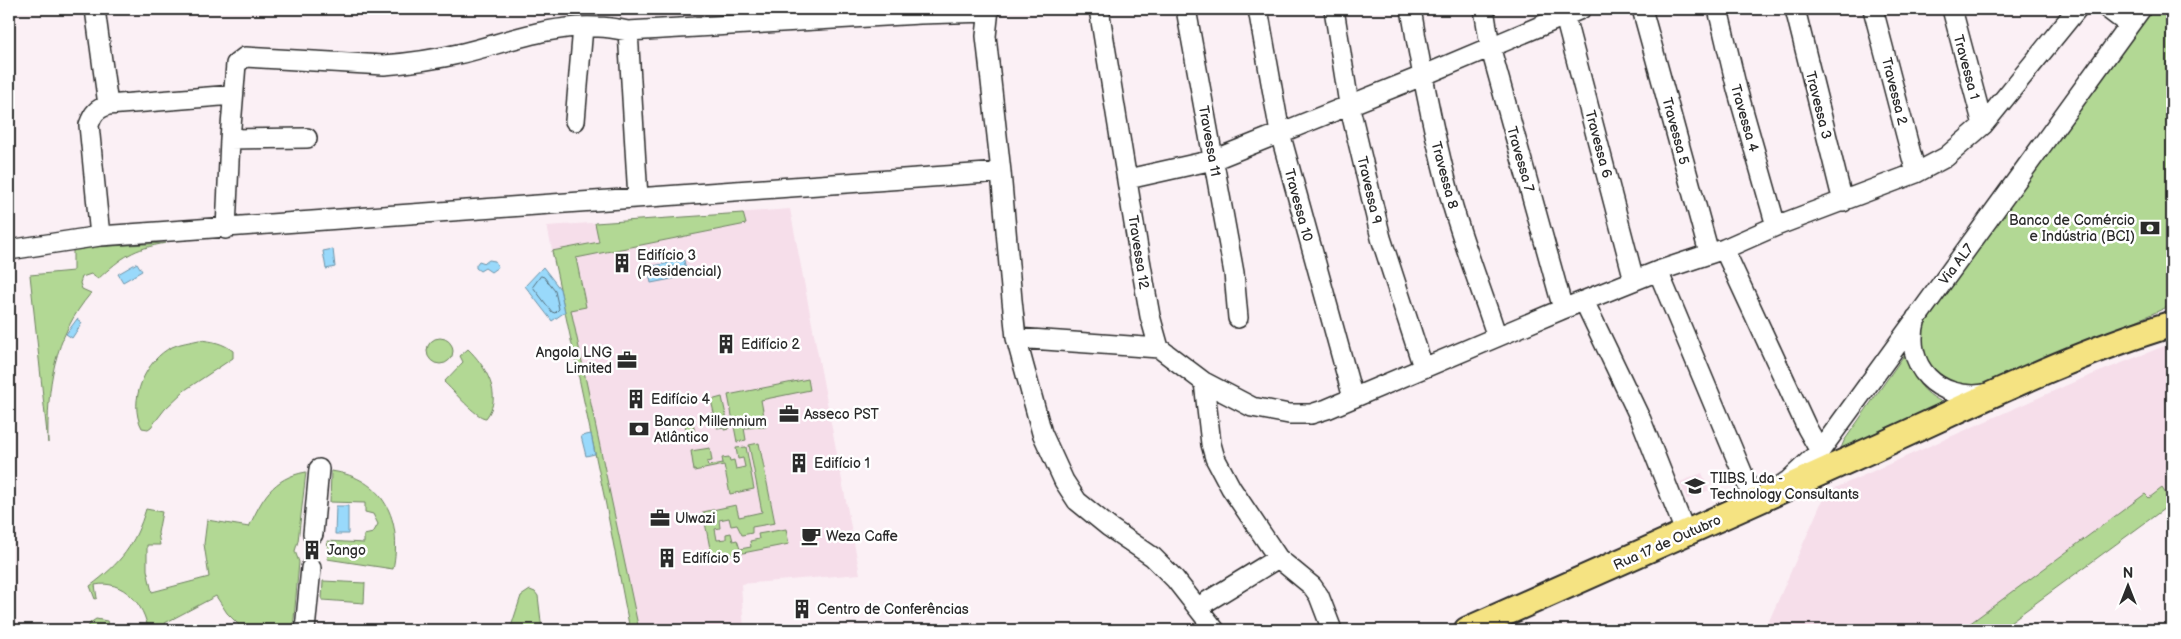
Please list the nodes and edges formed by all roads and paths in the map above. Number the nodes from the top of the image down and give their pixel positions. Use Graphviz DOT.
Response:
graph roads {
  1 [pos="95,9"];
  2 [pos="1099,9"];
  3 [pos="1186,9"];
  4 [pos="1258,9"];
  5 [pos="1334,9"];
  6 [pos="1411,9"];
  7 [pos="1484,9"];
  8 [pos="1642,9"];
  9 [pos="1718,9"];
  10 [pos="1795,9"];
  11 [pos="1873,9"];
  12 [pos="1952,9"];
  13 [pos="2077,9"];
  14 [pos="2108,9"];
  15 [pos="2141,9"];
  16 [pos="989,10"];
  17 [pos="920,11"];
  18 [pos="1570,11"];
  19 [pos="593,21"];
  20 [pos="2129,25"];
  21 [pos="628,31"];
  22 [pos="1490,46"];
  23 [pos="1422,76"];
  24 [pos="233,94"];
  25 [pos="1350,104"];
  26 [pos="108,105"];
  27 [pos="575,121"];
  28 [pos="1983,125"];
  29 [pos="1280,133"];
  30 [pos="307,138"];
  31 [pos="230,139"];
  32 [pos="1213,160"];
  33 [pos="1002,172"];
  34 [pos="1916,173"];
  35 [pos="1128,179"];
  36 [pos="638,198"];
  37 [pos="1843,202"];
  38 [pos="1776,226"];
  39 [pos="226,228"];
  40 [pos="100,236"];
  41 [pos="9,250"];
  42 [pos="1717,251"];
  43 [pos="1658,271"];
  44 [pos="1634,280"];
  45 [pos="1584,301"];
  46 [pos="1563,308"];
  47 [pos="2172,310"];
  48 [pos="1918,314"];
  49 [pos="1238,318"];
  50 [pos="2172,324"];
  51 [pos="1497,337"];
  52 [pos="1016,338"];
  53 [pos="1159,348"];
  54 [pos="2085,355"];
  55 [pos="1424,367"];
  56 [pos="1204,382"];
  57 [pos="2011,386"];
  58 [pos="1353,398"];
  59 [pos="1820,450"];
  60 [pos="318,469"];
  61 [pos="1755,503"];
  62 [pos="313,534"];
  63 [pos="1686,534"];
  64 [pos="1278,558"];
  65 [pos="311,568"];
  66 [pos="1198,607"];
  67 [pos="1510,612"];
  68 [pos="305,630"];
  69 [pos="1215,630"];
  70 [pos="1332,630"];
  71 [pos="1467,630"];
  72 [pos="1489,630"];
  1 -- 26 [label="street"];
  2 -- 35 [label="street, Travessa 12"];
  3 -- 32 [label="street, Travessa 11"];
  4 -- 29 [label="street, Travessa 10"];
  5 -- 25 [label="street, Travessa 9"];
  6 -- 23 [label="street, Travessa 8"];
  7 -- 22 [label="street, Travessa 7"];
  8 -- 42 [label="street, Travessa 5"];
  9 -- 38 [label="street, Travessa 4"];
  10 -- 37 [label="street, Travessa 3"];
  11 -- 34 [label="street, Travessa 2"];
  12 -- 28 [label="street, Travessa 1"];
  13 -- 28 [label="street"];
  14 -- 20 [label="street"];
  15 -- 20 [label="street, Via AL7"];
  16 -- 17 [label="street"];
  16 -- 33 [label="street"];
  17 -- 21 [label="street"];
  18 -- 22 [label="street"];
  18 -- 44 [label="street, Travessa 6"];
  19 -- 21 [label="street"];
  19 -- 24 [label="street"];
  19 -- 27 [label="street"];
  20 -- 48 [label="street, Via AL7"];
  21 -- 36 [label="street"];
  22 -- 23 [label="street"];
  22 -- 46 [label="street, Travessa 7"];
  23 -- 25 [label="street"];
  23 -- 51 [label="street, Travessa 8"];
  24 -- 26 [label="street"];
  24 -- 31 [label="street"];
  25 -- 29 [label="street"];
  25 -- 55 [label="street, Travessa 9"];
  26 -- 40 [label="street"];
  28 -- 34 [label="street"];
  29 -- 32 [label="street"];
  29 -- 58 [label="street, Travessa 10"];
  30 -- 31 [label="street"];
  31 -- 39 [label="street"];
  32 -- 35 [label="street"];
  32 -- 49 [label="street, Travessa 11"];
  33 -- 36 [label="street"];
  33 -- 52 [label="street"];
  34 -- 37 [label="street"];
  35 -- 53 [label="street, Travessa 12"];
  36 -- 39 [label="street"];
  37 -- 38 [label="street"];
  38 -- 42 [label="street"];
  39 -- 40 [label="street"];
  40 -- 41 [label="street"];
  42 -- 43 [label="street"];
  42 -- 59 [label="street, Travessa 5"];
  43 -- 44 [label="street"];
  43 -- 61 [label="street"];
  44 -- 45 [label="street"];
  45 -- 46 [label="street"];
  45 -- 63 [label="street"];
  46 -- 51 [label="street"];
  47 -- 54 [label="main road, Rua 17 de Outubro"];
  48 -- 57 [label="street"];
  48 -- 59 [label="street, Via AL7"];
  50 -- 54 [label="main road, Rua 17 de Outubro"];
  51 -- 55 [label="street"];
  52 -- 53 [label="street"];
  52 -- 66 [label="street"];
  53 -- 56 [label="street"];
  54 -- 57 [label="main road, Rua 17 de Outubro"];
  55 -- 58 [label="street"];
  56 -- 58 [label="street"];
  56 -- 64 [label="street"];
  57 -- 61 [label="main road, Rua 17 de Outubro"];
  59 -- 61 [label="street, Via AL7"];
  60 -- 62 [label="street"];
  61 -- 63 [label="main road, Rua 17 de Outubro"];
  63 -- 67 [label="main road, Rua 17 de Outubro"];
  64 -- 66 [label="street"];
  64 -- 70 [label="street"];
  65 -- 68 [label="street"];
  66 -- 69 [label="street"];
  67 -- 71 [label="main road, Rua 17 de Outubro"];
  67 -- 72 [label="main road"];
}
